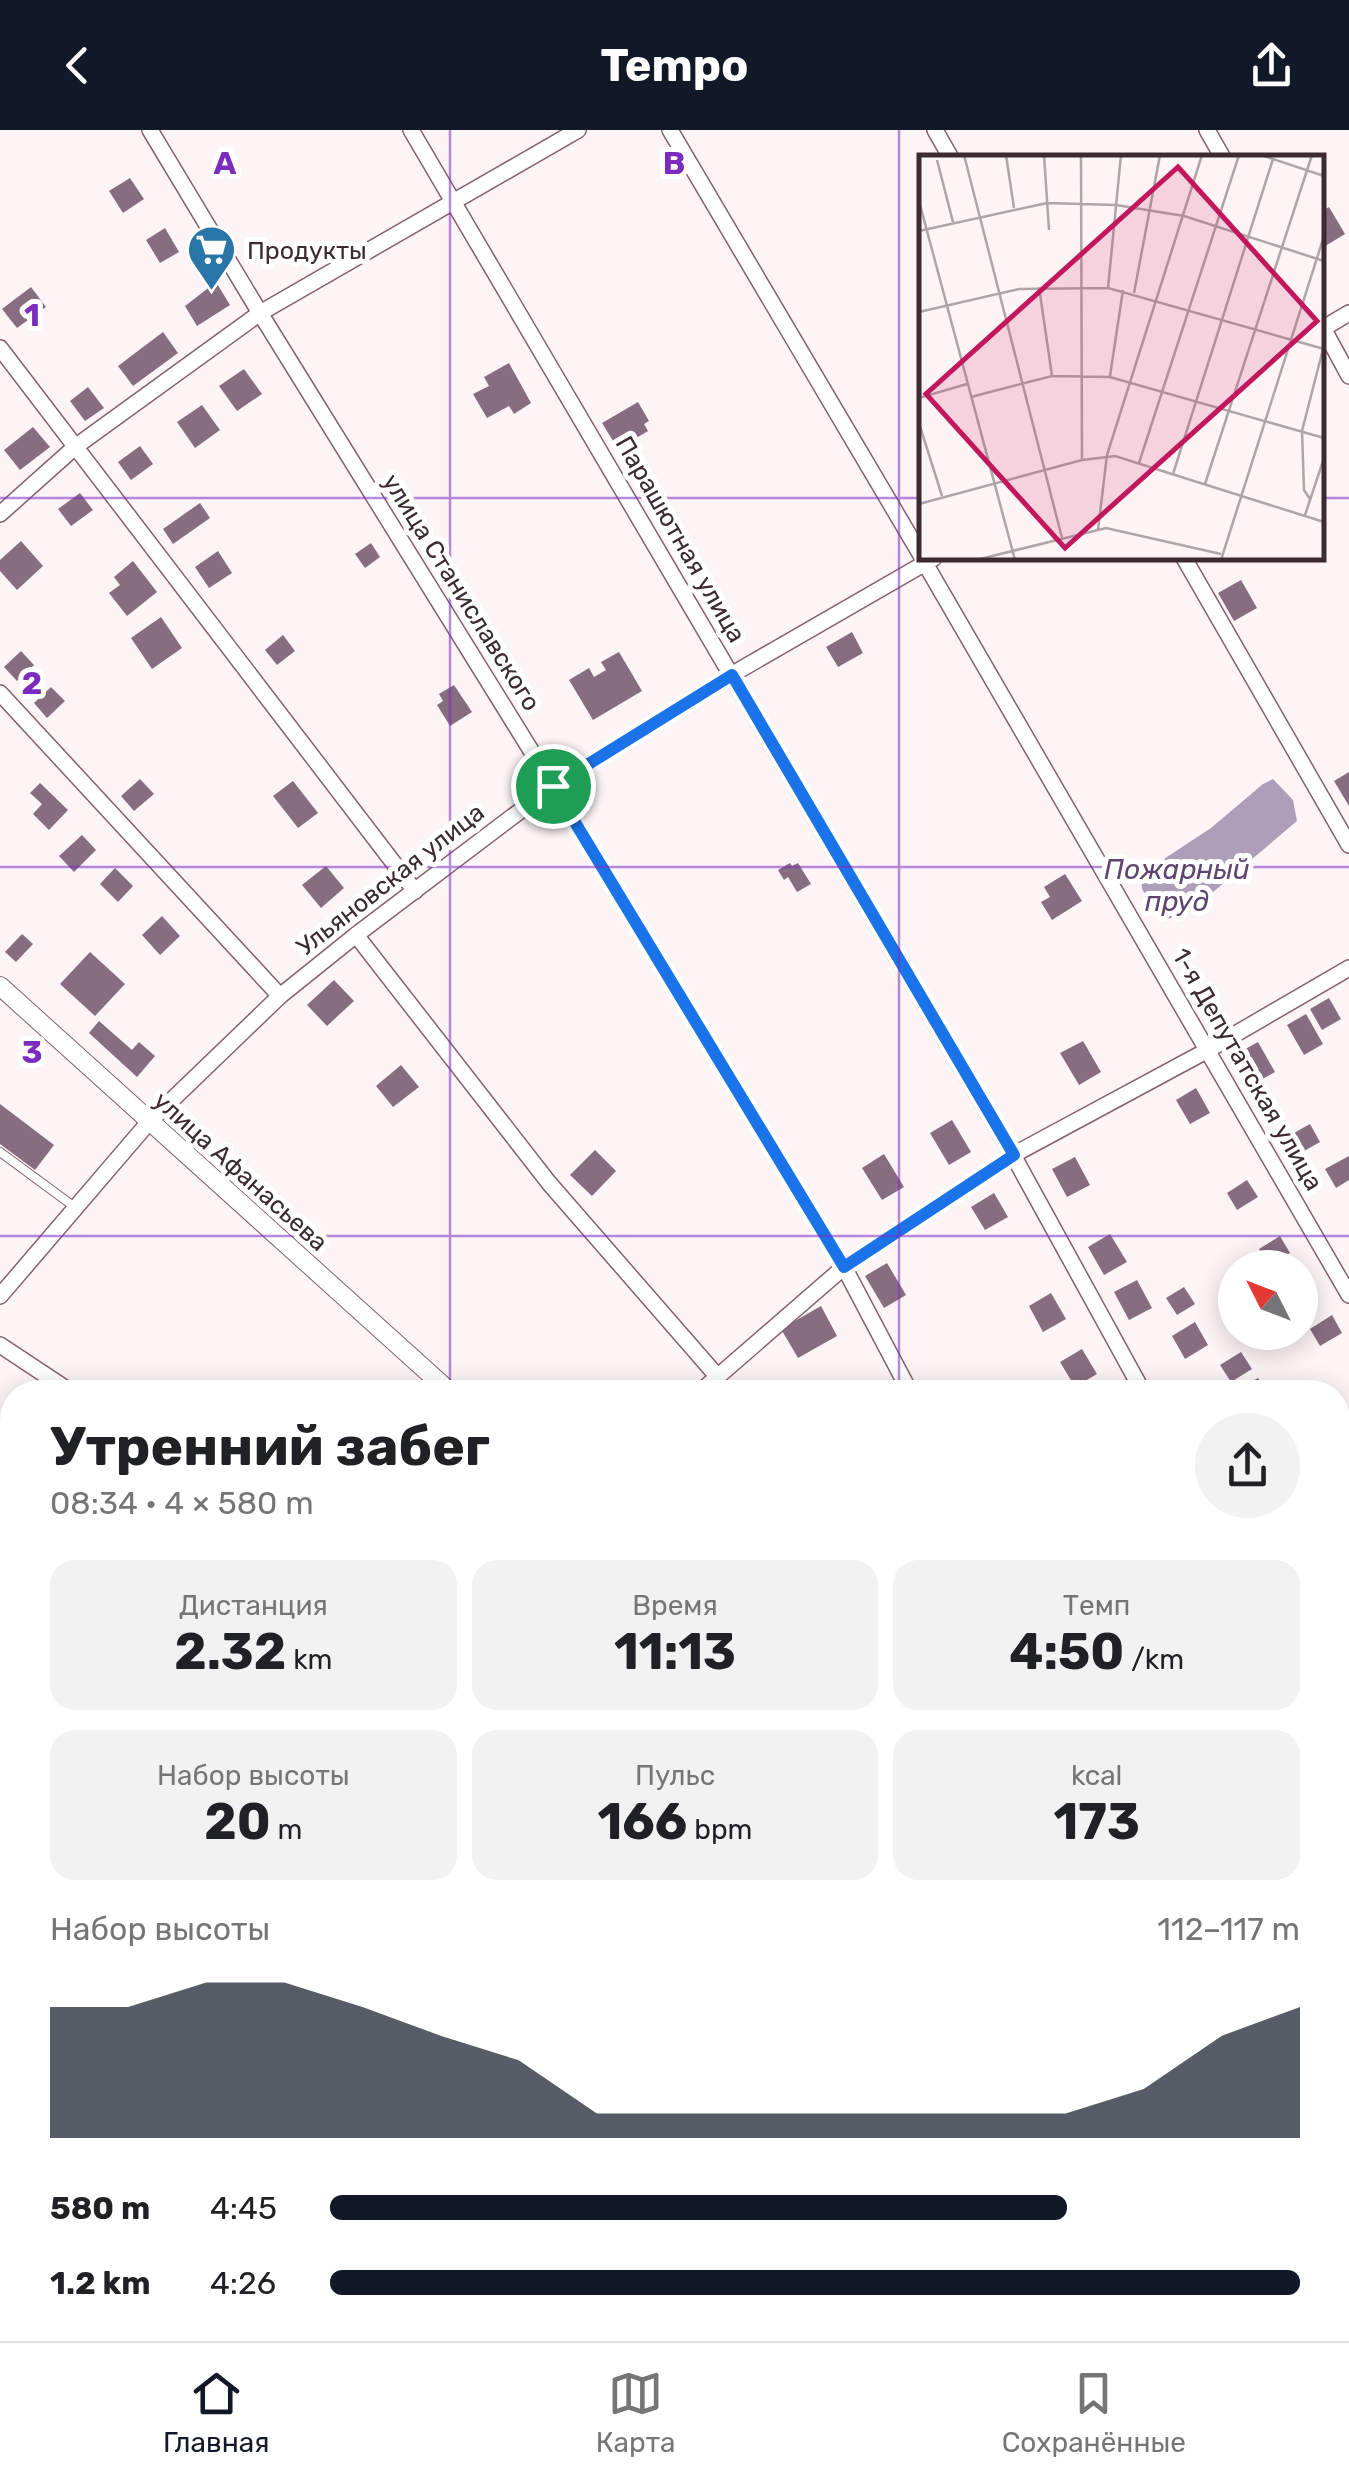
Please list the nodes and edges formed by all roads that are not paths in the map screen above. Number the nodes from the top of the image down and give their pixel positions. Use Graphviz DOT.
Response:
graph roads {
  1 [pos="150,130"];
  2 [pos="411,130"];
  3 [pos="578,130"];
  4 [pos="670,130"];
  5 [pos="935,130"];
  6 [pos="1207,130"];
  7 [pos="949,155"];
  8 [pos="1221,155"];
  9 [pos="454,202"];
  10 [pos="260,313"];
  11 [pos="1349,313"];
  12 [pos="1324,327"];
  13 [pos="1324,332"];
  14 [pos="0,348"];
  15 [pos="1349,376"];
  16 [pos="75,447"];
  17 [pos="0,514"];
  18 [pos="919,549"];
  19 [pos="923,560"];
  20 [pos="926,560"];
  21 [pos="1185,560"];
  22 [pos="732,675"];
  23 [pos="0,693"];
  24 [pos="553,786"];
  25 [pos="1349,845"];
  26 [pos="414,891"];
  27 [pos="356,935"];
  28 [pos="1349,968"];
  29 [pos="0,986"];
  30 [pos="280,996"];
  31 [pos="1208,1050"];
  32 [pos="150,1122"];
  33 [pos="1014,1155"];
  34 [pos="2,1158"];
  35 [pos="76,1208"];
  36 [pos="844,1267"];
  37 [pos="1349,1295"];
  38 [pos="0,1296"];
  39 [pos="0,1345"];
  40 [pos="716,1376"];
  41 [pos="53,1380"];
  42 [pos="437,1380"];
  43 [pos="712,1380"];
  44 [pos="904,1380"];
  45 [pos="1137,1380"];
  1 -- 10 [label="street, улица Станиславского"];
  2 -- 9 [label="street, Парашютная улица"];
  3 -- 9 [label="street"];
  4 -- 18 [label="street, 1-я Депутатская улица"];
  5 -- 7 [label="street"];
  6 -- 8 [label="street"];
  9 -- 10 [label="street"];
  9 -- 22 [label="street, Парашютная улица"];
  10 -- 16 [label="street"];
  10 -- 24 [label="street, улица Станиславского"];
  11 -- 12 [label="street"];
  13 -- 15 [label="street"];
  14 -- 16 [label="street"];
  16 -- 17 [label="street"];
  16 -- 26 [label="street"];
  19 -- 22 [label="street, Ульяновская улица"];
  20 -- 31 [label="street, 1-я Депутатская улица"];
  21 -- 25 [label="street"];
  22 -- 24 [label="street, Ульяновская улица"];
  22 -- 33 [label="street, Парашютная улица"];
  23 -- 30 [label="street"];
  24 -- 26 [label="street, Ульяновская улица"];
  24 -- 36 [label="street, улица Станиславского"];
  26 -- 27 [label="street, Ульяновская улица"];
  27 -- 30 [label="street, Ульяновская улица"];
  27 -- 40 [label="street"];
  28 -- 31 [label="street"];
  29 -- 32 [label="street, улица Афанасьева"];
  30 -- 32 [label="street, Ульяновская улица"];
  31 -- 33 [label="street"];
  31 -- 37 [label="street, 1-я Депутатская улица"];
  32 -- 35 [label="street, Ульяновская улица"];
  32 -- 42 [label="street, улица Афанасьева"];
  33 -- 36 [label="street"];
  33 -- 45 [label="street, Парашютная улица"];
  34 -- 35 [label="lane"];
  35 -- 38 [label="street, Ульяновская улица"];
  36 -- 40 [label="street"];
  36 -- 44 [label="street, улица Станиславского"];
  39 -- 41 [label="street"];
  40 -- 43 [label="street"];
}
